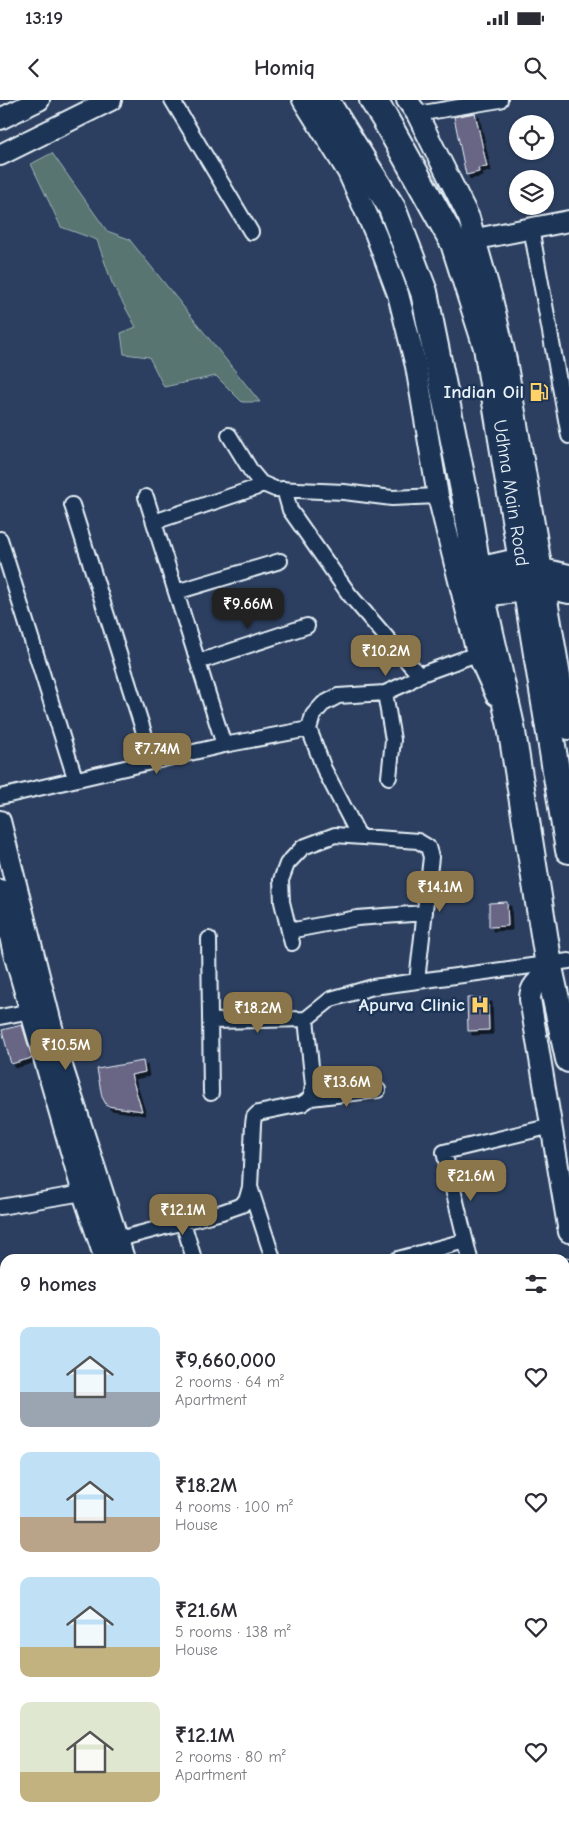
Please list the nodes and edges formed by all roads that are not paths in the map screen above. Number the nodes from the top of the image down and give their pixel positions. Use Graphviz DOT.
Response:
graph roads {
  1 [pos="40,100"];
  2 [pos="111,100"];
  3 [pos="172,100"];
  4 [pos="303,100"];
  5 [pos="325,100"];
  6 [pos="373,100"];
  7 [pos="500,100"];
  8 [pos="461,104"];
  9 [pos="412,107"];
  10 [pos="0,118"];
  11 [pos="0,155"];
  12 [pos="569,221"];
  13 [pos="531,228"];
  14 [pos="252,232"];
  15 [pos="465,241"];
  16 [pos="229,435"];
  17 [pos="569,436"];
  18 [pos="261,483"];
  19 [pos="284,489"];
  20 [pos="438,496"];
  21 [pos="146,497"];
  22 [pos="72,505"];
  23 [pos="154,522"];
  24 [pos="0,540"];
  25 [pos="280,561"];
  26 [pos="569,575"];
  27 [pos="534,577"];
  28 [pos="479,582"];
  29 [pos="176,592"];
  30 [pos="569,593"];
  31 [pos="307,626"];
  32 [pos="485,651"];
  33 [pos="198,662"];
  34 [pos="420,674"];
  35 [pos="385,693"];
  36 [pos="569,728"];
  37 [pos="309,729"];
  38 [pos="224,745"];
  39 [pos="153,761"];
  40 [pos="389,777"];
  41 [pos="75,778"];
  42 [pos="0,797"];
  43 [pos="0,820"];
  44 [pos="359,836"];
  45 [pos="569,850"];
  46 [pos="0,890"];
  47 [pos="425,913"];
  48 [pos="209,939"];
  49 [pos="7,952"];
  50 [pos="556,965"];
  51 [pos="417,981"];
  52 [pos="31,1011"];
  53 [pos="0,1016"];
  54 [pos="306,1019"];
  55 [pos="210,1021"];
  56 [pos="569,1059"];
  57 [pos="378,1090"];
  58 [pos="211,1093"];
  59 [pos="311,1098"];
  60 [pos="552,1126"];
  61 [pos="563,1157"];
  62 [pos="250,1187"];
  63 [pos="83,1193"];
  64 [pos="0,1207"];
  65 [pos="183,1222"];
  66 [pos="569,1232"];
  67 [pos="465,1241"];
  68 [pos="108,1247"];
  69 [pos="193,1254"];
  70 [pos="271,1254"];
  71 [pos="417,1254"];
  72 [pos="469,1254"];
  1 -- 10 [label="street"];
  2 -- 11 [label="street"];
  3 -- 14 [label="street"];
  4 -- 20 [label="street"];
  5 -- 28 [label="highway"];
  6 -- 15 [label="highway, Udhna Main Road"];
  7 -- 8 [label="street"];
  8 -- 9 [label="street"];
  9 -- 15 [label="street"];
  12 -- 13 [label="street"];
  13 -- 15 [label="street"];
  13 -- 17 [label="street"];
  15 -- 27 [label="highway, Udhna Main Road"];
  16 -- 18 [label="street"];
  18 -- 19 [label="street"];
  18 -- 23 [label="street"];
  19 -- 20 [label="street"];
  19 -- 34 [label="street"];
  20 -- 32 [label="street"];
  21 -- 23 [label="street"];
  22 -- 39 [label="street"];
  23 -- 29 [label="street"];
  24 -- 41 [label="street"];
  25 -- 29 [label="street"];
  26 -- 27 [label="street"];
  27 -- 28 [label="highway"];
  27 -- 30 [label="street"];
  27 -- 36 [label="street"];
  27 -- 45 [label="highway, Udhna Main Road"];
  28 -- 32 [label="highway"];
  29 -- 33 [label="street"];
  31 -- 33 [label="street"];
  32 -- 34 [label="street"];
  32 -- 50 [label="highway"];
  33 -- 38 [label="street"];
  34 -- 35 [label="street"];
  35 -- 37 [label="street"];
  35 -- 40 [label="street"];
  37 -- 38 [label="street"];
  37 -- 44 [label="street"];
  38 -- 39 [label="street"];
  39 -- 41 [label="street"];
  41 -- 42 [label="street"];
  43 -- 68 [label="street"];
  44 -- 47 [label="street"];
  44 -- 47 [label="street"];
  46 -- 49 [label="street"];
  47 -- 51 [label="street"];
  48 -- 55 [label="street"];
  49 -- 52 [label="street"];
  50 -- 51 [label="street"];
  50 -- 56 [label="highway"];
  50 -- 60 [label="street"];
  51 -- 54 [label="street"];
  52 -- 53 [label="street"];
  52 -- 63 [label="street"];
  54 -- 55 [label="street"];
  54 -- 59 [label="street"];
  55 -- 58 [label="street"];
  57 -- 59 [label="street"];
  59 -- 62 [label="street"];
  60 -- 61 [label="street"];
  60 -- 67 [label="street"];
  61 -- 66 [label="street"];
  62 -- 65 [label="street"];
  62 -- 70 [label="street"];
  63 -- 64 [label="street"];
  63 -- 68 [label="street"];
  65 -- 68 [label="street"];
  65 -- 69 [label="street"];
  67 -- 71 [label="street"];
  67 -- 72 [label="street"];
}
